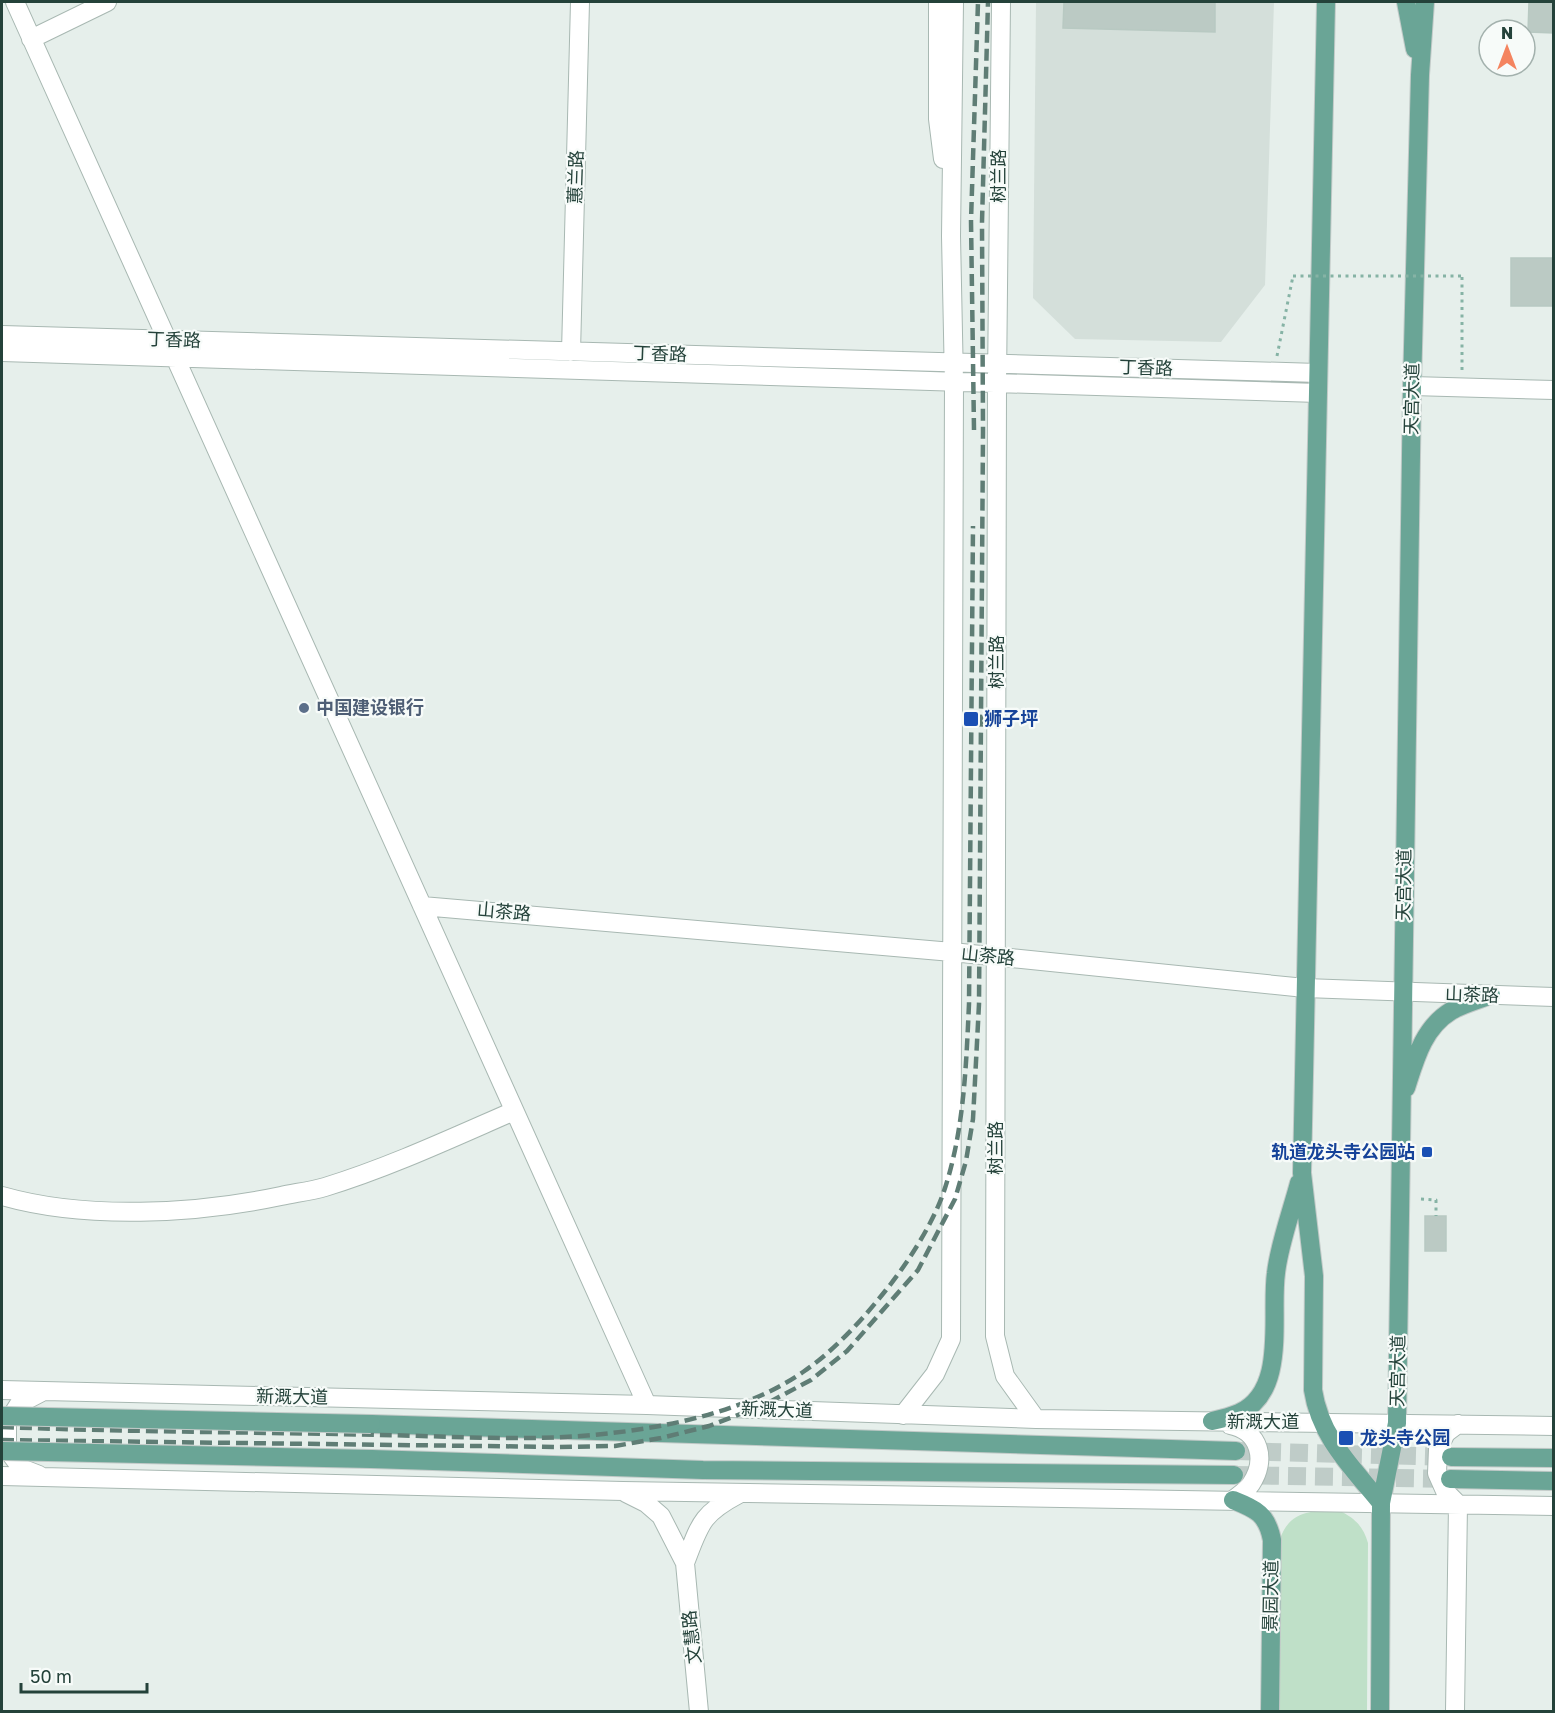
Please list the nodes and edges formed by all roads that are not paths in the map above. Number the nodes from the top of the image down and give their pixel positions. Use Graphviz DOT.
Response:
graph roads {
  1 [pos="15,2"];
  2 [pos="107,2"];
  3 [pos="580,2"];
  4 [pos="938,2"];
  5 [pos="954,2"];
  6 [pos="1000,2"];
  7 [pos="1326,2"];
  8 [pos="1406,2"];
  9 [pos="1425,2"];
  10 [pos="31,39"];
  11 [pos="1420,75"];
  12 [pos="951,236"];
  13 [pos="2,335"];
  14 [pos="167,339"];
  15 [pos="571,351"];
  16 [pos="2,352"];
  17 [pos="175,358"];
  18 [pos="954,363"];
  19 [pos="998,364"];
  20 [pos="1318,373"];
  21 [pos="954,382"];
  22 [pos="997,383"];
  23 [pos="1412,386"];
  24 [pos="1554,390"];
  25 [pos="1318,393"];
  26 [pos="422,906"];
  27 [pos="952,952"];
  28 [pos="996,957"];
  29 [pos="1305,988"];
  30 [pos="1402,992"];
  31 [pos="1491,995"];
  32 [pos="1554,997"];
  33 [pos="1401,1104"];
  34 [pos="514,1111"];
  35 [pos="1302,1173"];
  36 [pos="2,1196"];
  37 [pos="2,1390"];
  38 [pos="43,1391"];
  39 [pos="647,1405"];
  40 [pos="903,1415"];
  41 [pos="2,1416"];
  42 [pos="1036,1419"];
  43 [pos="1212,1421"];
  44 [pos="1321,1422"];
  45 [pos="1397,1423"];
  46 [pos="1458,1424"];
  47 [pos="1554,1426"];
  48 [pos="2,1451"];
  49 [pos="1236,1451"];
  50 [pos="1451,1457"];
  51 [pos="1554,1458"];
  52 [pos="1234,1475"];
  53 [pos="2,1476"];
  54 [pos="45,1477"];
  55 [pos="1449,1479"];
  56 [pos="1554,1481"];
  57 [pos="623,1491"];
  58 [pos="740,1493"];
  59 [pos="1233,1500"];
  60 [pos="1381,1503"];
  61 [pos="1458,1504"];
  62 [pos="1554,1506"];
  63 [pos="685,1563"];
  64 [pos="699,1712"];
  65 [pos="1270,1712"];
  66 [pos="1380,1712"];
  67 [pos="1455,1712"];
  1 -- 10 [label="street"];
  2 -- 10 [label="street"];
  3 -- 15 [label="street, 蕙兰路"];
  4 -- 12 [label="street"];
  5 -- 12 [label="street"];
  6 -- 19 [label="street, 树兰路"];
  7 -- 20 [label="main road"];
  8 -- 11 [label="main road"];
  9 -- 11 [label="main road, 天宫大道"];
  10 -- 14 [label="street"];
  11 -- 23 [label="main road, 天宫大道"];
  12 -- 18 [label="street"];
  13 -- 14 [label="street, 丁香路"];
  14 -- 15 [label="street, 丁香路"];
  14 -- 17 [label="street"];
  15 -- 18 [label="street, 丁香路"];
  16 -- 17 [label="street, 丁香路"];
  17 -- 21 [label="street, 丁香路"];
  17 -- 26 [label="street"];
  18 -- 19 [label="street, 丁香路"];
  18 -- 21 [label="street"];
  19 -- 20 [label="street, 丁香路"];
  19 -- 22 [label="street, 树兰路"];
  20 -- 25 [label="main road"];
  21 -- 22 [label="street, 丁香路"];
  21 -- 27 [label="street"];
  22 -- 25 [label="street, 丁香路"];
  22 -- 28 [label="street, 树兰路"];
  23 -- 24 [label="street"];
  23 -- 30 [label="main road, 天宫大道"];
  25 -- 29 [label="main road"];
  26 -- 27 [label="street, 山茶路"];
  26 -- 34 [label="street"];
  27 -- 28 [label="street, 山茶路"];
  27 -- 40 [label="street"];
  28 -- 29 [label="street, 山茶路"];
  28 -- 42 [label="street, 树兰路"];
  29 -- 30 [label="street, 山茶路"];
  29 -- 35 [label="main road"];
  30 -- 31 [label="street, 山茶路"];
  30 -- 33 [label="main road, 天宫大道"];
  31 -- 32 [label="street, 山茶路"];
  31 -- 33 [label="main road"];
  33 -- 45 [label="main road, 天宫大道"];
  34 -- 36 [label="street"];
  34 -- 39 [label="street"];
  35 -- 43 [label="main road"];
  35 -- 44 [label="main road"];
  37 -- 38 [label="street, 新溉大道"];
  38 -- 39 [label="street, 新溉大道"];
  38 -- 54 [label="street"];
  39 -- 40 [label="street, 新溉大道"];
  40 -- 42 [label="street, 新溉大道"];
  41 -- 49 [label="main road, 新溉大道, bridge"];
  42 -- 43 [label="street, 新溉大道"];
  43 -- 44 [label="street, 新溉大道"];
  43 -- 59 [label="street"];
  44 -- 45 [label="street, 新溉大道"];
  44 -- 60 [label="main road"];
  45 -- 46 [label="street, 新溉大道"];
  45 -- 60 [label="main road, 天宫大道"];
  46 -- 47 [label="street, 新溉大道"];
  46 -- 61 [label="street"];
  48 -- 52 [label="main road, bridge"];
  50 -- 51 [label="main road"];
  53 -- 54 [label="street"];
  54 -- 57 [label="street"];
  55 -- 56 [label="main road"];
  57 -- 58 [label="street"];
  57 -- 63 [label="street"];
  58 -- 59 [label="street"];
  58 -- 63 [label="street"];
  59 -- 60 [label="street"];
  59 -- 65 [label="main road, 景园大道"];
  60 -- 61 [label="street"];
  60 -- 66 [label="main road"];
  61 -- 62 [label="street"];
  61 -- 67 [label="street"];
  63 -- 64 [label="street, 文慧路"];
}
